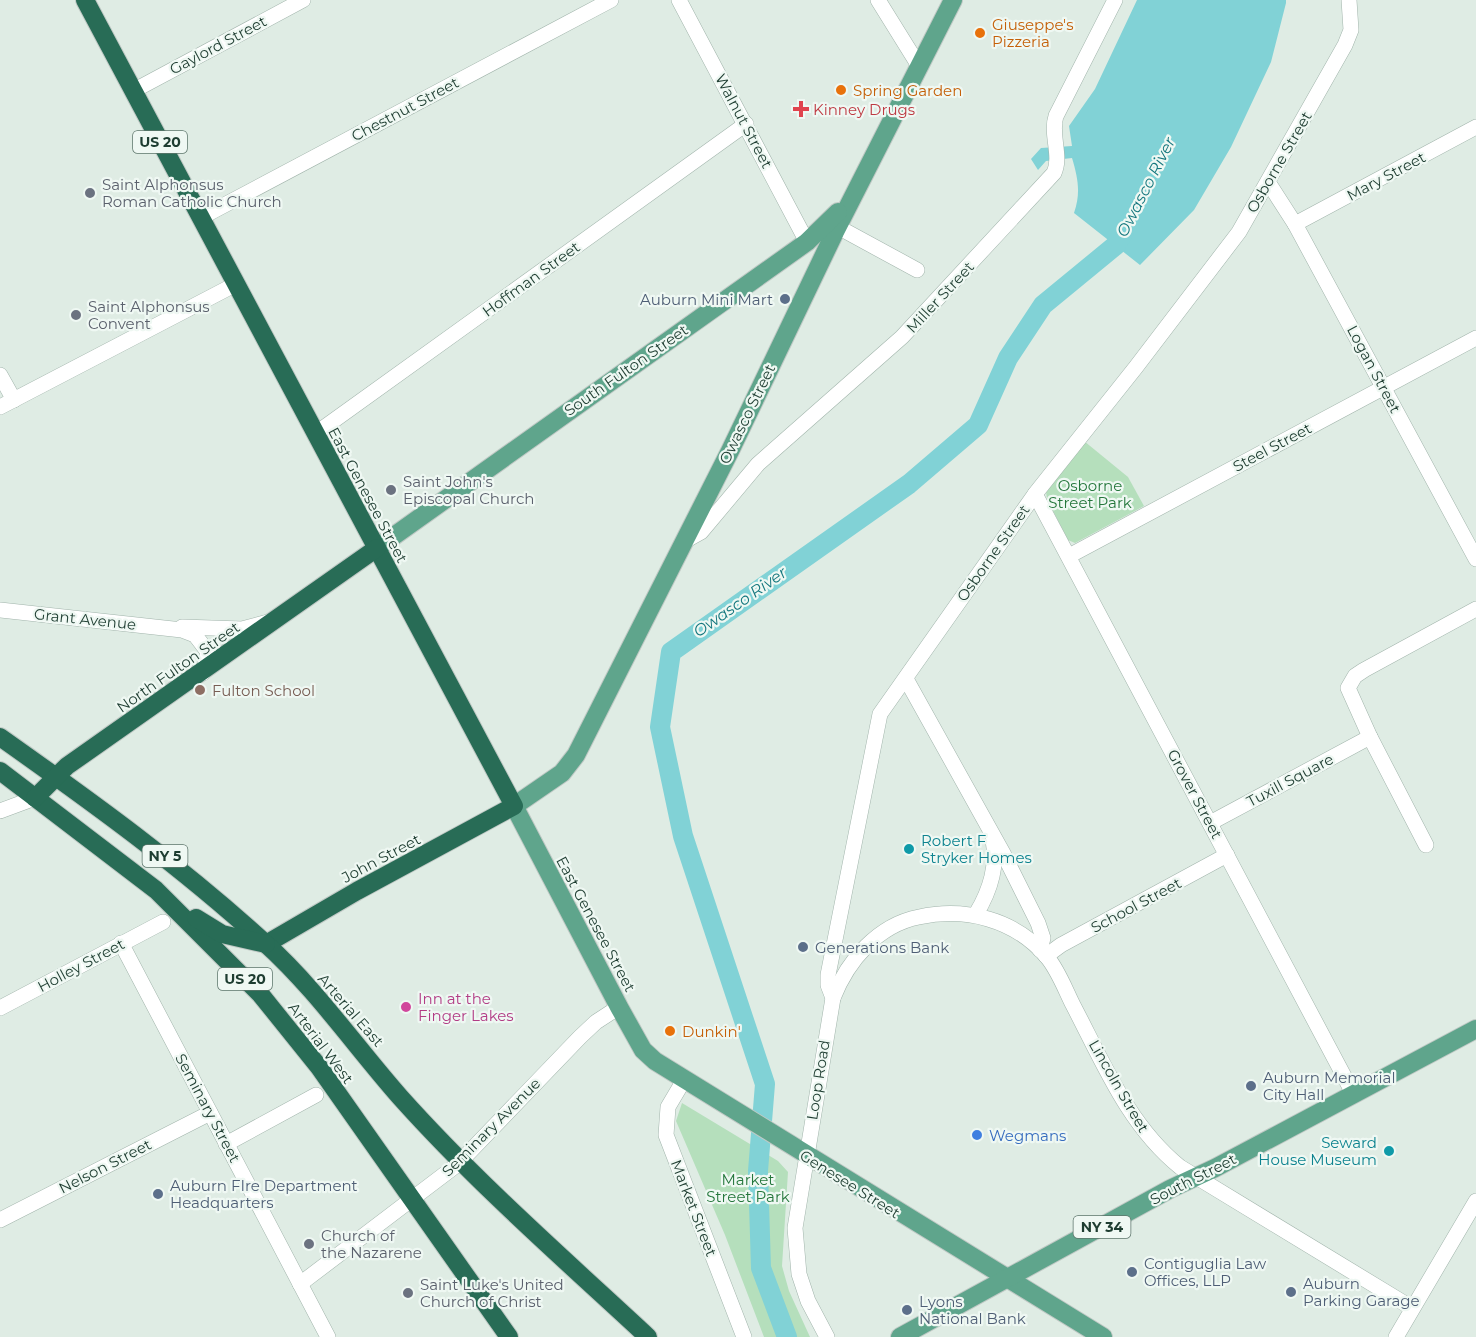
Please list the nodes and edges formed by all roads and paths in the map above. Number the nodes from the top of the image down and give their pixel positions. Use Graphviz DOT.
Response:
graph roads {
  1 [pos="85,0"];
  2 [pos="303,0"];
  3 [pos="611,0"];
  4 [pos="679,0"];
  5 [pos="878,0"];
  6 [pos="953,0"];
  7 [pos="1115,0"];
  8 [pos="1348,0"];
  9 [pos="919,66"];
  10 [pos="133,91"];
  11 [pos="746,124"];
  12 [pos="1476,127"];
  13 [pos="862,179"];
  14 [pos="1268,182"];
  15 [pos="200,218"];
  16 [pos="1295,225"];
  17 [pos="838,227"];
  18 [pos="807,242"];
  19 [pos="825,253"];
  20 [pos="917,270"];
  21 [pos="236,284"];
  22 [pos="1476,338"];
  23 [pos="0,375"];
  24 [pos="1383,389"];
  25 [pos="7,404"];
  26 [pos="315,434"];
  27 [pos="1035,494"];
  28 [pos="683,542"];
  29 [pos="377,548"];
  30 [pos="1069,556"];
  31 [pos="1476,559"];
  32 [pos="1476,609"];
  33 [pos="0,610"];
  34 [pos="282,615"];
  35 [pos="170,627"];
  36 [pos="202,673"];
  37 [pos="906,679"];
  38 [pos="0,737"];
  39 [pos="1370,737"];
  40 [pos="0,771"];
  41 [pos="56,777"];
  42 [pos="35,798"];
  43 [pos="514,806"];
  44 [pos="0,810"];
  45 [pos="1210,823"];
  46 [pos="992,834"];
  47 [pos="1426,845"];
  48 [pos="1227,855"];
  49 [pos="180,912"];
  50 [pos="976,914"];
  51 [pos="163,922"];
  52 [pos="121,943"];
  53 [pos="266,944"];
  54 [pos="1043,953"];
  55 [pos="833,998"];
  56 [pos="619,1007"];
  57 [pos="0,1008"];
  58 [pos="1476,1029"];
  59 [pos="684,1080"];
  60 [pos="316,1095"];
  61 [pos="1354,1095"];
  62 [pos="210,1113"];
  63 [pos="226,1144"];
  64 [pos="806,1156"];
  65 [pos="461,1160"];
  66 [pos="1197,1177"];
  67 [pos="413,1200"];
  68 [pos="1476,1201"];
  69 [pos="0,1220"];
  70 [pos="1007,1280"];
  71 [pos="300,1284"];
  72 [pos="1412,1308"];
  73 [pos="328,1337"];
  74 [pos="509,1337"];
  75 [pos="648,1337"];
  76 [pos="744,1337"];
  77 [pos="827,1337"];
  78 [pos="900,1337"];
  79 [pos="1103,1337"];
  80 [pos="1396,1337"];
  1 -- 10 [label="highway, East Genesee Street / US 20"];
  2 -- 10 [label="street, Gaylord Street"];
  3 -- 15 [label="street, Chestnut Street"];
  4 -- 11 [label="street, Walnut Street"];
  5 -- 9 [label="street"];
  6 -- 9 [label="main road, Owasco Street"];
  7 -- 28 [label="street, Miller Street"];
  8 -- 14 [label="street, Osborne Street"];
  9 -- 13 [label="main road, Owasco Street"];
  10 -- 15 [label="highway, East Genesee Street / US 20"];
  11 -- 18 [label="street, Walnut Street"];
  11 -- 26 [label="street, Hoffman Street"];
  12 -- 16 [label="street, Mary Street"];
  13 -- 17 [label="main road, Owasco Street"];
  13 -- 18 [label="main road, South Fulton Street"];
  14 -- 16 [label="street, Logan Street"];
  14 -- 27 [label="street, Osborne Street"];
  15 -- 21 [label="highway, East Genesee Street / US 20"];
  16 -- 24 [label="street, Logan Street"];
  17 -- 19 [label="main road, Owasco Street"];
  17 -- 20 [label="street"];
  18 -- 19 [label="main road"];
  18 -- 29 [label="main road, South Fulton Street"];
  19 -- 28 [label="main road, Owasco Street"];
  21 -- 25 [label="street"];
  21 -- 26 [label="highway, East Genesee Street / US 20"];
  22 -- 24 [label="street, Steel Street"];
  23 -- 25 [label="street"];
  24 -- 30 [label="street, Steel Street"];
  24 -- 31 [label="street, Logan Street"];
  26 -- 29 [label="highway, East Genesee Street / US 20"];
  27 -- 30 [label="street, Grover Street"];
  27 -- 37 [label="street, Osborne Street"];
  28 -- 43 [label="main road, Owasco Street"];
  29 -- 34 [label="highway, North Fulton Street"];
  29 -- 43 [label="highway, East Genesee Street / US 20"];
  30 -- 45 [label="street, Grover Street"];
  32 -- 39 [label="street"];
  33 -- 35 [label="street, Grant Avenue"];
  34 -- 35 [label="street"];
  34 -- 36 [label="highway, North Fulton Street"];
  35 -- 36 [label="street"];
  36 -- 41 [label="highway, North Fulton Street"];
  37 -- 46 [label="street, Lincoln Street"];
  37 -- 55 [label="street, Osborne Street"];
  38 -- 41 [label="highway, Arterial East / NY 5"];
  39 -- 45 [label="street, Tuxill Square"];
  39 -- 47 [label="street"];
  40 -- 42 [label="highway, Arterial West"];
  41 -- 42 [label="highway, North Fulton Street"];
  41 -- 53 [label="highway, Arterial East / NY 5"];
  42 -- 44 [label="street, North Fulton Street"];
  42 -- 49 [label="highway, Arterial West / US 20"];
  43 -- 53 [label="highway, John Street"];
  43 -- 56 [label="main road, East Genesee Street"];
  45 -- 48 [label="street, Grover Street"];
  46 -- 50 [label="street, Lincoln Street"];
  46 -- 54 [label="street, Lincoln Street"];
  48 -- 54 [label="street, School Street"];
  48 -- 61 [label="street, Grover Street"];
  49 -- 53 [label="highway"];
  49 -- 67 [label="highway, Arterial West / US 20"];
  50 -- 54 [label="street, Lincoln Street"];
  50 -- 55 [label="street, Loop Road"];
  51 -- 52 [label="street, Holley Street"];
  52 -- 57 [label="street, Holley Street"];
  52 -- 62 [label="street, Seminary Street"];
  53 -- 65 [label="highway, Arterial East / US 20"];
  54 -- 66 [label="street, Lincoln Street"];
  55 -- 64 [label="street, Loop Road"];
  56 -- 59 [label="main road, Genesee Street"];
  56 -- 65 [label="street, Seminary Avenue"];
  58 -- 61 [label="main road, South Street / NY 34"];
  59 -- 64 [label="main road, Genesee Street"];
  59 -- 76 [label="street, Market Street"];
  60 -- 63 [label="street"];
  61 -- 66 [label="main road, South Street / NY 34"];
  62 -- 63 [label="street, Seminary Street"];
  62 -- 69 [label="street, Nelson Street"];
  63 -- 71 [label="street, Seminary Street"];
  64 -- 70 [label="main road, Genesee Street"];
  64 -- 77 [label="street, Loop Road"];
  65 -- 67 [label="street, Seminary Avenue"];
  65 -- 75 [label="highway, Arterial East / US 20"];
  66 -- 70 [label="main road, South Street / NY 34"];
  66 -- 72 [label="street, Lincoln Street"];
  67 -- 71 [label="street, Seminary Avenue"];
  67 -- 74 [label="highway, Arterial West / US 20"];
  68 -- 72 [label="street"];
  70 -- 78 [label="main road, NY 34"];
  70 -- 79 [label="main road, Genesee Street"];
  71 -- 73 [label="street, Seminary Street"];
  72 -- 80 [label="street"];
}
